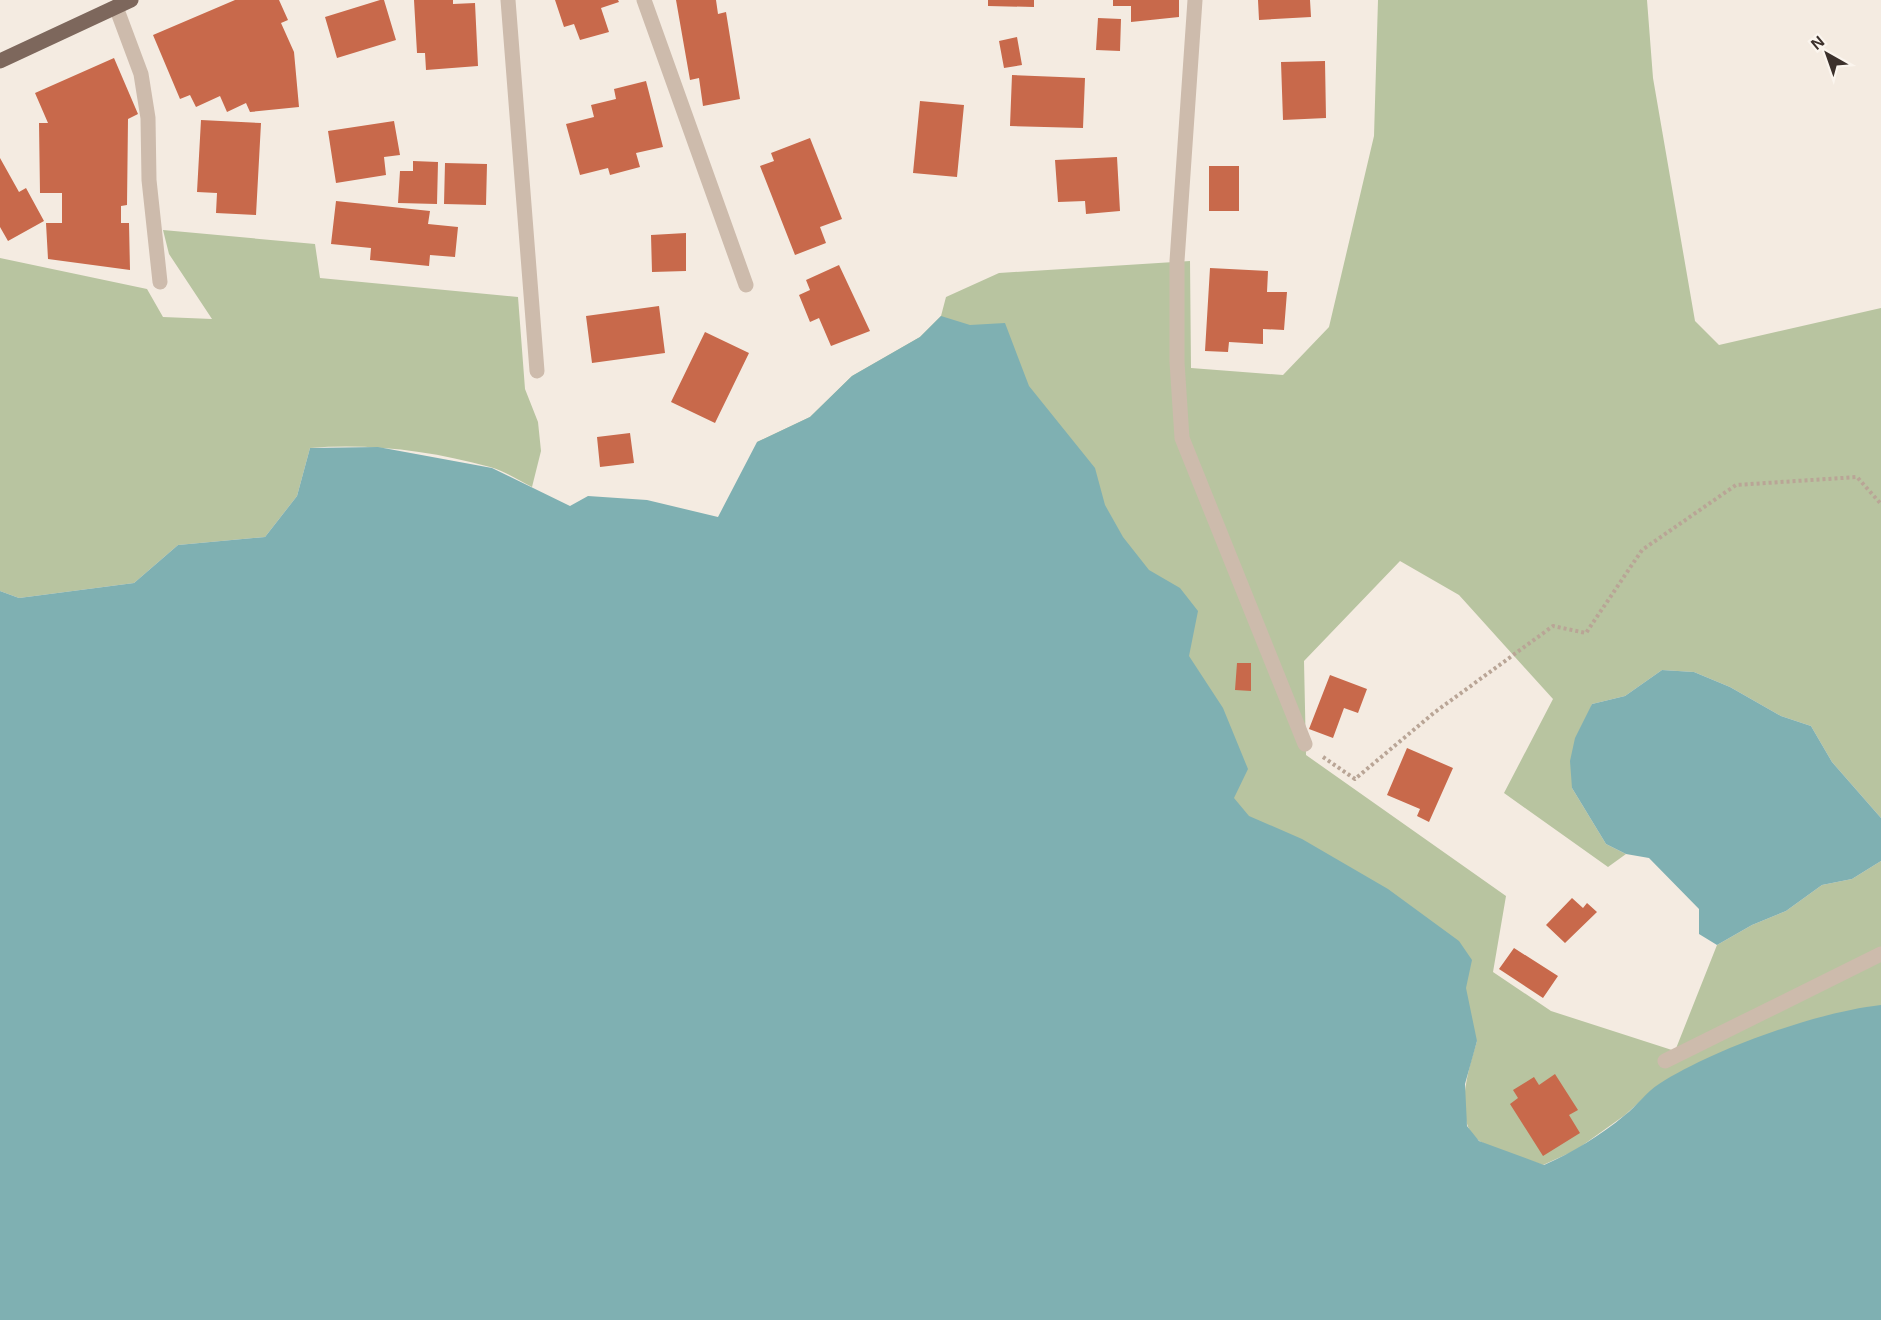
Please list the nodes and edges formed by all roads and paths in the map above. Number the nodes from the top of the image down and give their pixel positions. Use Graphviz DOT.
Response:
graph roads {
  1 [pos="131,0"];
  2 [pos="508,0"];
  3 [pos="644,0"];
  4 [pos="1194,0"];
  5 [pos="116,7"];
  6 [pos="0,61"];
  7 [pos="160,282"];
  8 [pos="747,285"];
  9 [pos="537,371"];
  10 [pos="1881,504"];
  11 [pos="1305,744"];
  12 [pos="1881,954"];
  13 [pos="1665,1060"];
  1 -- 5 [label="main road"];
  2 -- 9 [label="street"];
  3 -- 8 [label="street"];
  4 -- 11 [label="street"];
  5 -- 6 [label="main road"];
  5 -- 7 [label="street"];
  10 -- 11 [label="path"];
  12 -- 13 [label="street"];
}
